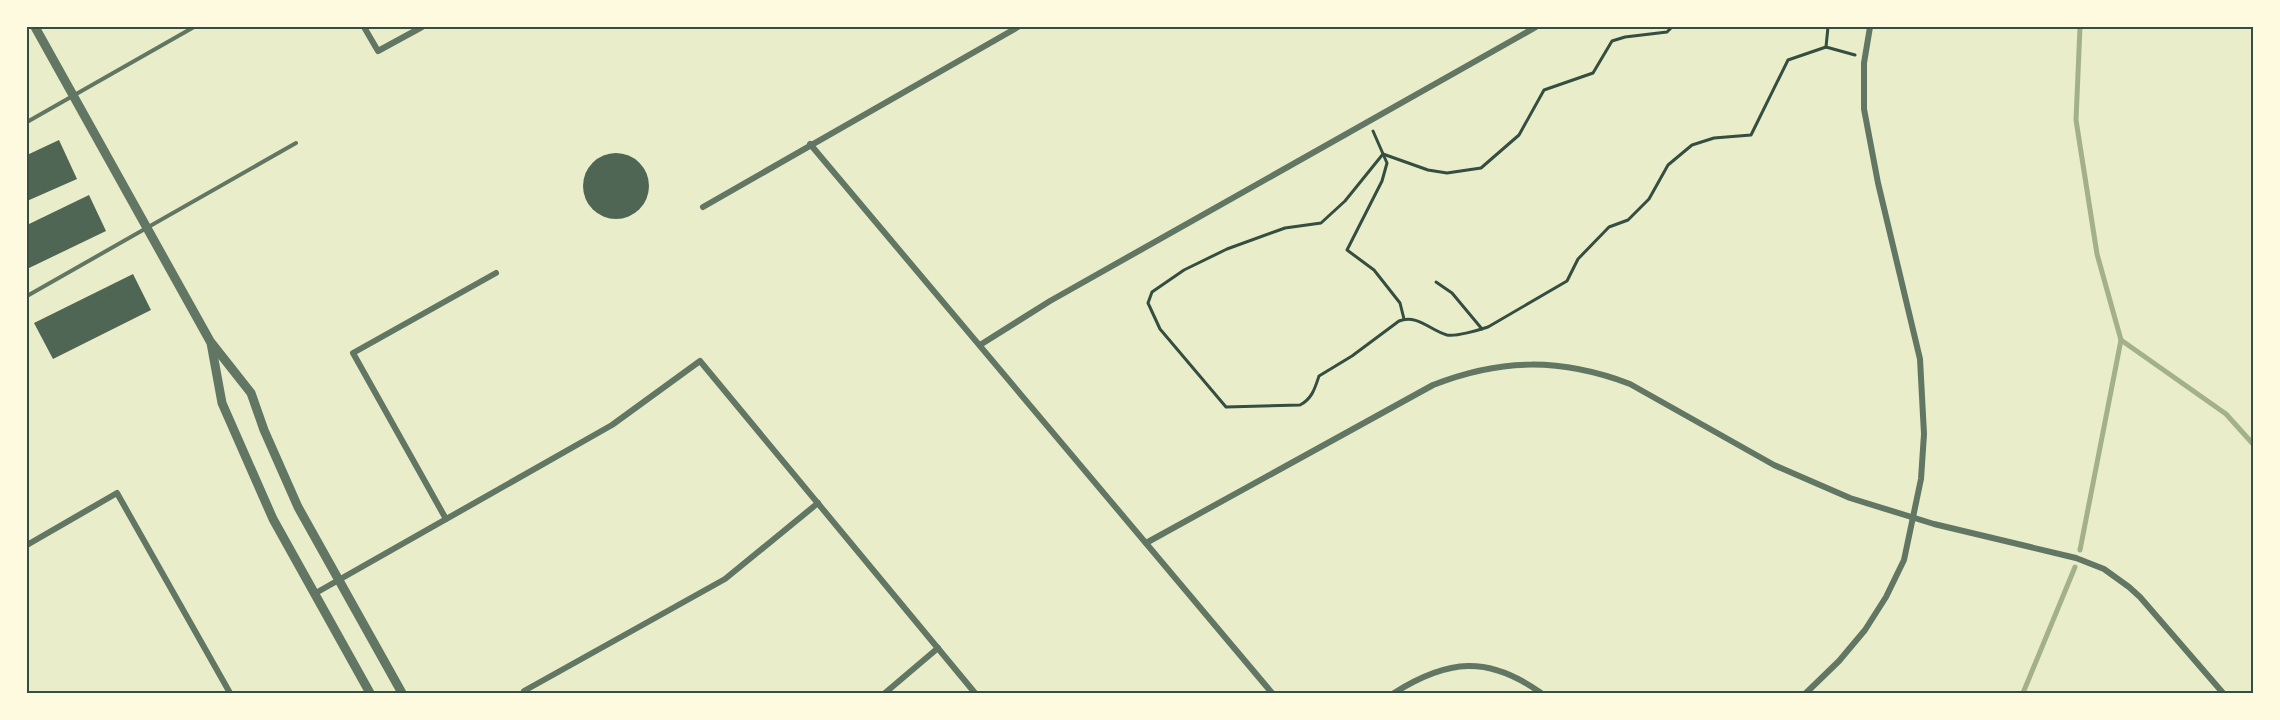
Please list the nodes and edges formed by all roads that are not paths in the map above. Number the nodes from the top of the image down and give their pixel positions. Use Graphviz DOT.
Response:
graph roads {
  1 [pos="35,27"];
  2 [pos="194,27"];
  3 [pos="364,27"];
  4 [pos="422,27"];
  5 [pos="1018,27"];
  6 [pos="1536,27"];
  7 [pos="1870,27"];
  8 [pos="73,96"];
  9 [pos="27,122"];
  10 [pos="296,143"];
  11 [pos="810,144"];
  12 [pos="703,207"];
  13 [pos="149,229"];
  14 [pos="496,273"];
  15 [pos="27,296"];
  16 [pos="210,341"];
  17 [pos="980,345"];
  18 [pos="818,503"];
  19 [pos="1912,518"];
  20 [pos="446,519"];
  21 [pos="1146,543"];
  22 [pos="27,545"];
  23 [pos="338,580"];
  24 [pos="314,594"];
  25 [pos="938,648"];
  26 [pos="524,691"];
  27 [pos="398,692"];
  28 [pos="230,693"];
  29 [pos="370,693"];
  30 [pos="885,693"];
  31 [pos="975,693"];
  32 [pos="1272,693"];
  33 [pos="1394,693"];
  34 [pos="1541,693"];
  35 [pos="1806,693"];
  36 [pos="2223,693"];
  1 -- 8 [label="street"];
  2 -- 8 [label="lane"];
  3 -- 4 [label="street"];
  5 -- 11 [label="street"];
  6 -- 17 [label="street"];
  7 -- 19 [label="street"];
  8 -- 9 [label="lane"];
  8 -- 13 [label="street"];
  10 -- 13 [label="lane"];
  11 -- 12 [label="street"];
  11 -- 17 [label="street"];
  13 -- 15 [label="lane"];
  13 -- 16 [label="street"];
  14 -- 20 [label="street"];
  16 -- 23 [label="street"];
  16 -- 24 [label="street"];
  17 -- 21 [label="street"];
  18 -- 20 [label="street"];
  18 -- 25 [label="street"];
  18 -- 26 [label="street"];
  19 -- 21 [label="street"];
  19 -- 35 [label="street"];
  19 -- 36 [label="street"];
  20 -- 23 [label="street"];
  21 -- 32 [label="street"];
  22 -- 28 [label="street"];
  23 -- 24 [label="street"];
  23 -- 27 [label="street"];
  24 -- 29 [label="street"];
  25 -- 30 [label="street"];
  25 -- 31 [label="street"];
  33 -- 34 [label="street"];
}
